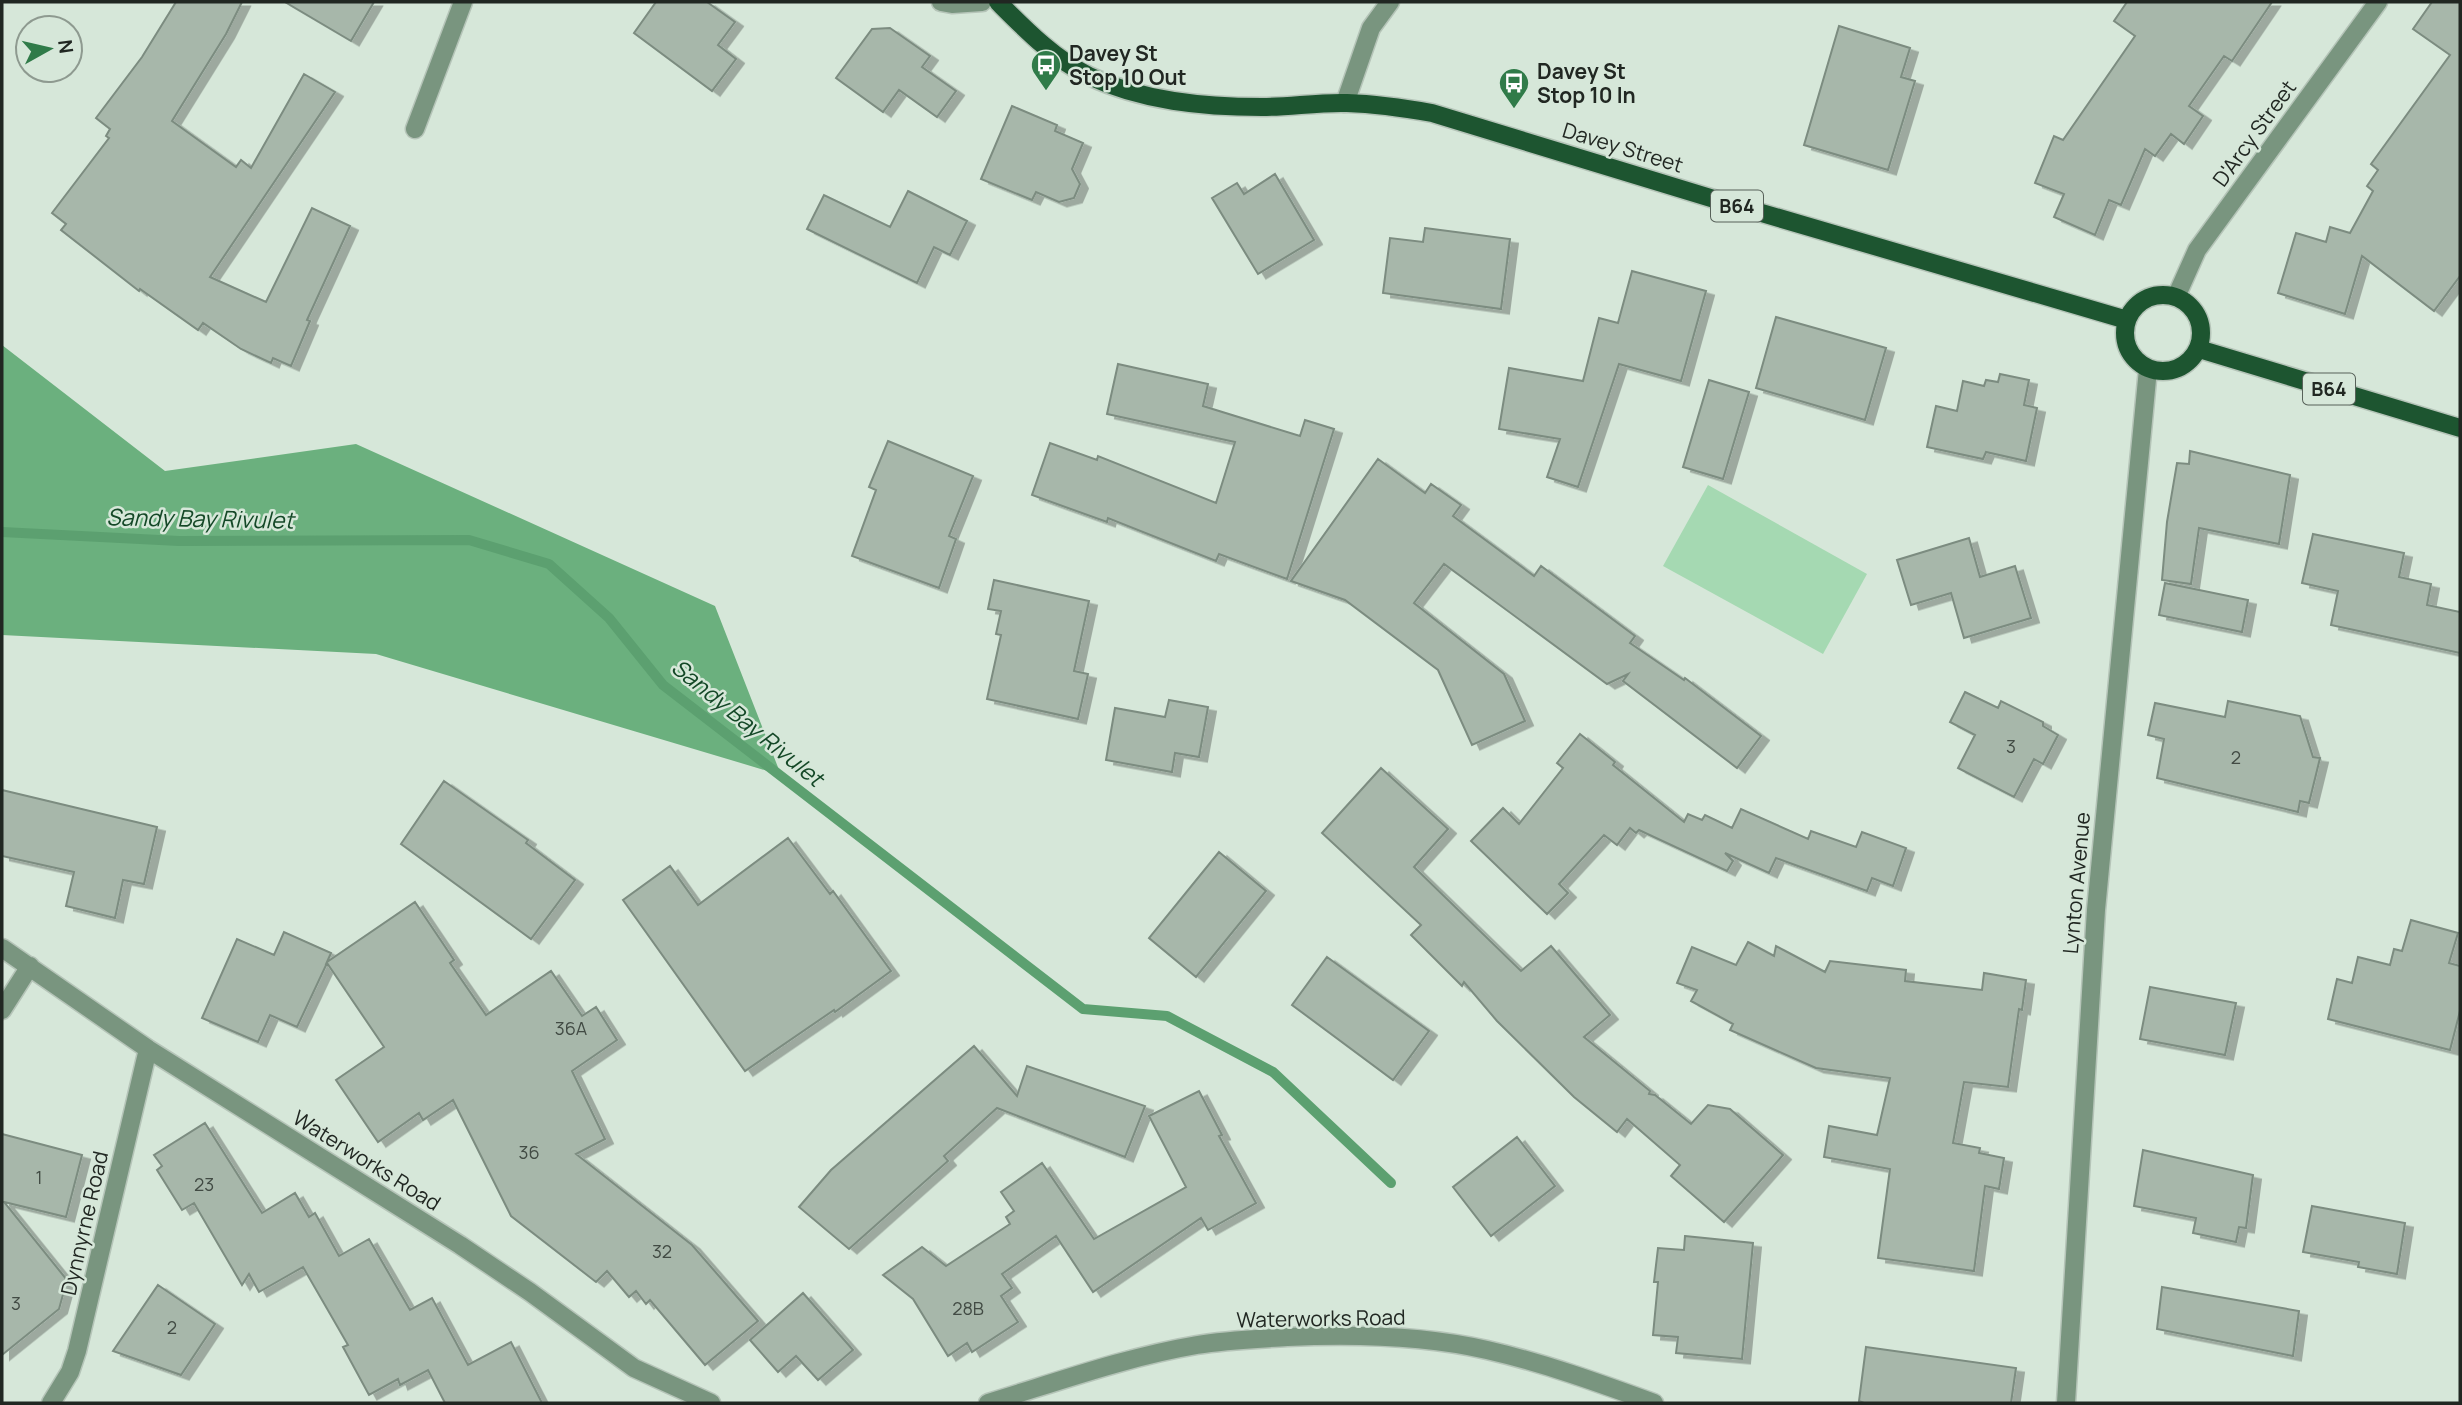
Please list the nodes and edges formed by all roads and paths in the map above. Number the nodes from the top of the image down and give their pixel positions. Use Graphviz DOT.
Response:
graph roads {
  1 [pos="463,2"];
  2 [pos="941,2"];
  3 [pos="982,2"];
  4 [pos="998,2"];
  5 [pos="1390,2"];
  6 [pos="2378,2"];
  7 [pos="1345,103"];
  8 [pos="415,129"];
  9 [pos="2176,297"];
  10 [pos="2127,320"];
  11 [pos="2199,349"];
  12 [pos="2148,369"];
  13 [pos="2460,428"];
  14 [pos="2,947"];
  15 [pos="30,966"];
  16 [pos="2,1010"];
  17 [pos="148,1049"];
  18 [pos="51,1403"];
  19 [pos="711,1403"];
  20 [pos="988,1403"];
  21 [pos="1654,1403"];
  22 [pos="2066,1403"];
  1 -- 8 [label="street"];
  2 -- 3 [label="street"];
  4 -- 7 [label="main road, Davey Street / B64"];
  5 -- 7 [label="street"];
  6 -- 9 [label="street, D'Arcy Street"];
  7 -- 10 [label="main road, Davey Street / B64"];
  9 -- 10 [label="main road"];
  9 -- 11 [label="main road"];
  10 -- 12 [label="main road"];
  11 -- 12 [label="main road"];
  11 -- 13 [label="main road, B64"];
  12 -- 22 [label="street, Lynton Avenue"];
  14 -- 15 [label="street, Waterworks Road"];
  15 -- 16 [label="street"];
  15 -- 17 [label="street, Waterworks Road"];
  17 -- 18 [label="street, Dynnyrne Road"];
  17 -- 19 [label="street, Waterworks Road"];
  20 -- 21 [label="street, Waterworks Road"];
}
